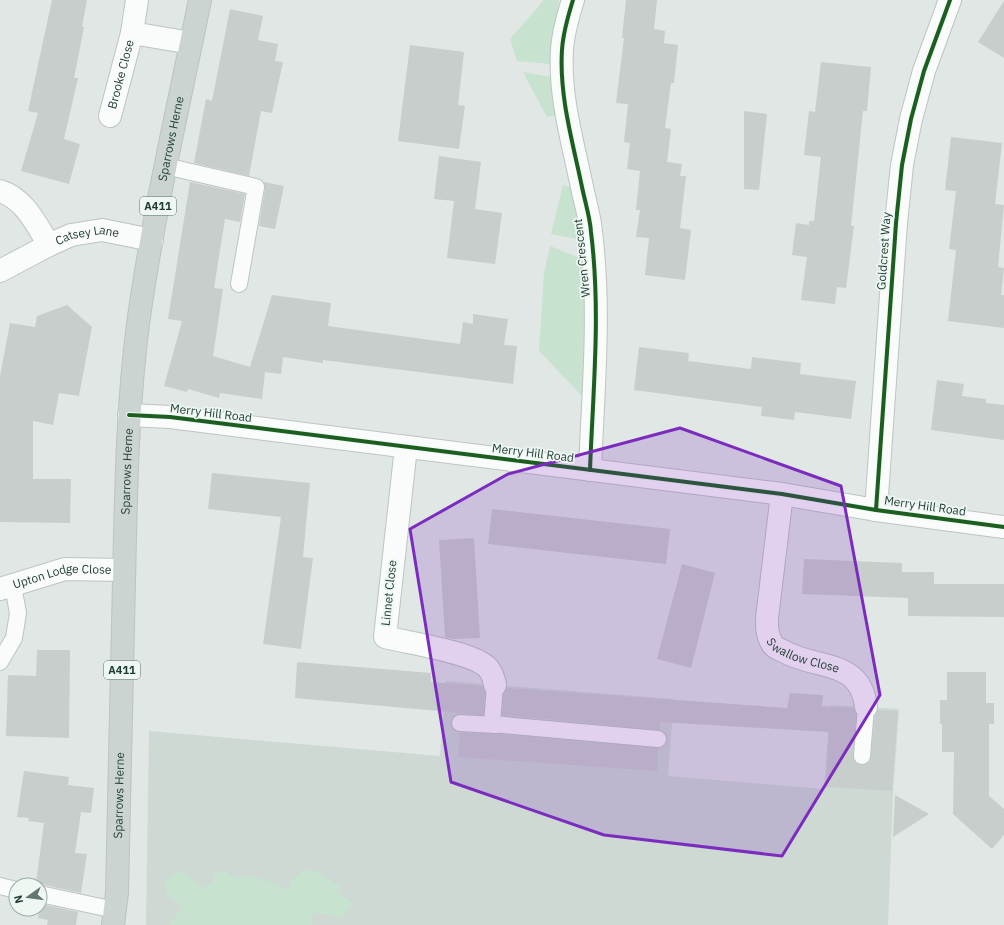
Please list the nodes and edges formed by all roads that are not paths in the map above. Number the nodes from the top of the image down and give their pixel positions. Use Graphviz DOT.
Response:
graph roads {
  1 [pos="137,0"];
  2 [pos="200,0"];
  3 [pos="573,0"];
  4 [pos="950,0"];
  5 [pos="132,33"];
  6 [pos="191,43"];
  7 [pos="110,116"];
  8 [pos="165,166"];
  9 [pos="0,191"];
  10 [pos="152,240"];
  11 [pos="49,244"];
  12 [pos="0,271"];
  13 [pos="240,284"];
  14 [pos="129,415"];
  15 [pos="406,447"];
  16 [pos="590,470"];
  17 [pos="782,494"];
  18 [pos="876,510"];
  19 [pos="1004,527"];
  20 [pos="124,570"];
  21 [pos="6,587"];
  22 [pos="0,662"];
  23 [pos="494,685"];
  24 [pos="866,707"];
  25 [pos="460,723"];
  26 [pos="496,724"];
  27 [pos="658,739"];
  28 [pos="862,756"];
  29 [pos="48,896"];
  30 [pos="114,917"];
  1 -- 5 [label="street, Brooke Close"];
  2 -- 6 [label="main road, Sparrows Herne / A411"];
  3 -- 16 [label="street, Wren Crescent"];
  4 -- 18 [label="street, Goldcrest Way"];
  5 -- 6 [label="street, Brooke Close"];
  5 -- 7 [label="street, Brooke Close"];
  6 -- 8 [label="main road, Sparrows Herne / A411"];
  8 -- 10 [label="main road, Sparrows Herne / A411"];
  8 -- 13 [label="lane"];
  9 -- 11 [label="street, Catsey Lane"];
  10 -- 11 [label="street, Catsey Lane"];
  10 -- 14 [label="main road, Sparrows Herne / A411"];
  11 -- 12 [label="street"];
  14 -- 15 [label="street, Merry Hill Road"];
  14 -- 20 [label="main road, Sparrows Herne / A411"];
  15 -- 16 [label="street, Merry Hill Road"];
  15 -- 23 [label="street, Linnet Close"];
  16 -- 17 [label="street, Merry Hill Road"];
  17 -- 18 [label="street, Merry Hill Road"];
  17 -- 24 [label="street, Swallow Close"];
  18 -- 19 [label="street, Merry Hill Road"];
  20 -- 21 [label="street, Upton Lodge Close"];
  20 -- 30 [label="main road, Sparrows Herne / A411"];
  21 -- 22 [label="lane"];
  23 -- 26 [label="lane"];
  24 -- 28 [label="lane"];
  25 -- 26 [label="lane"];
  26 -- 27 [label="lane"];
  29 -- 30 [label="lane"];
}
